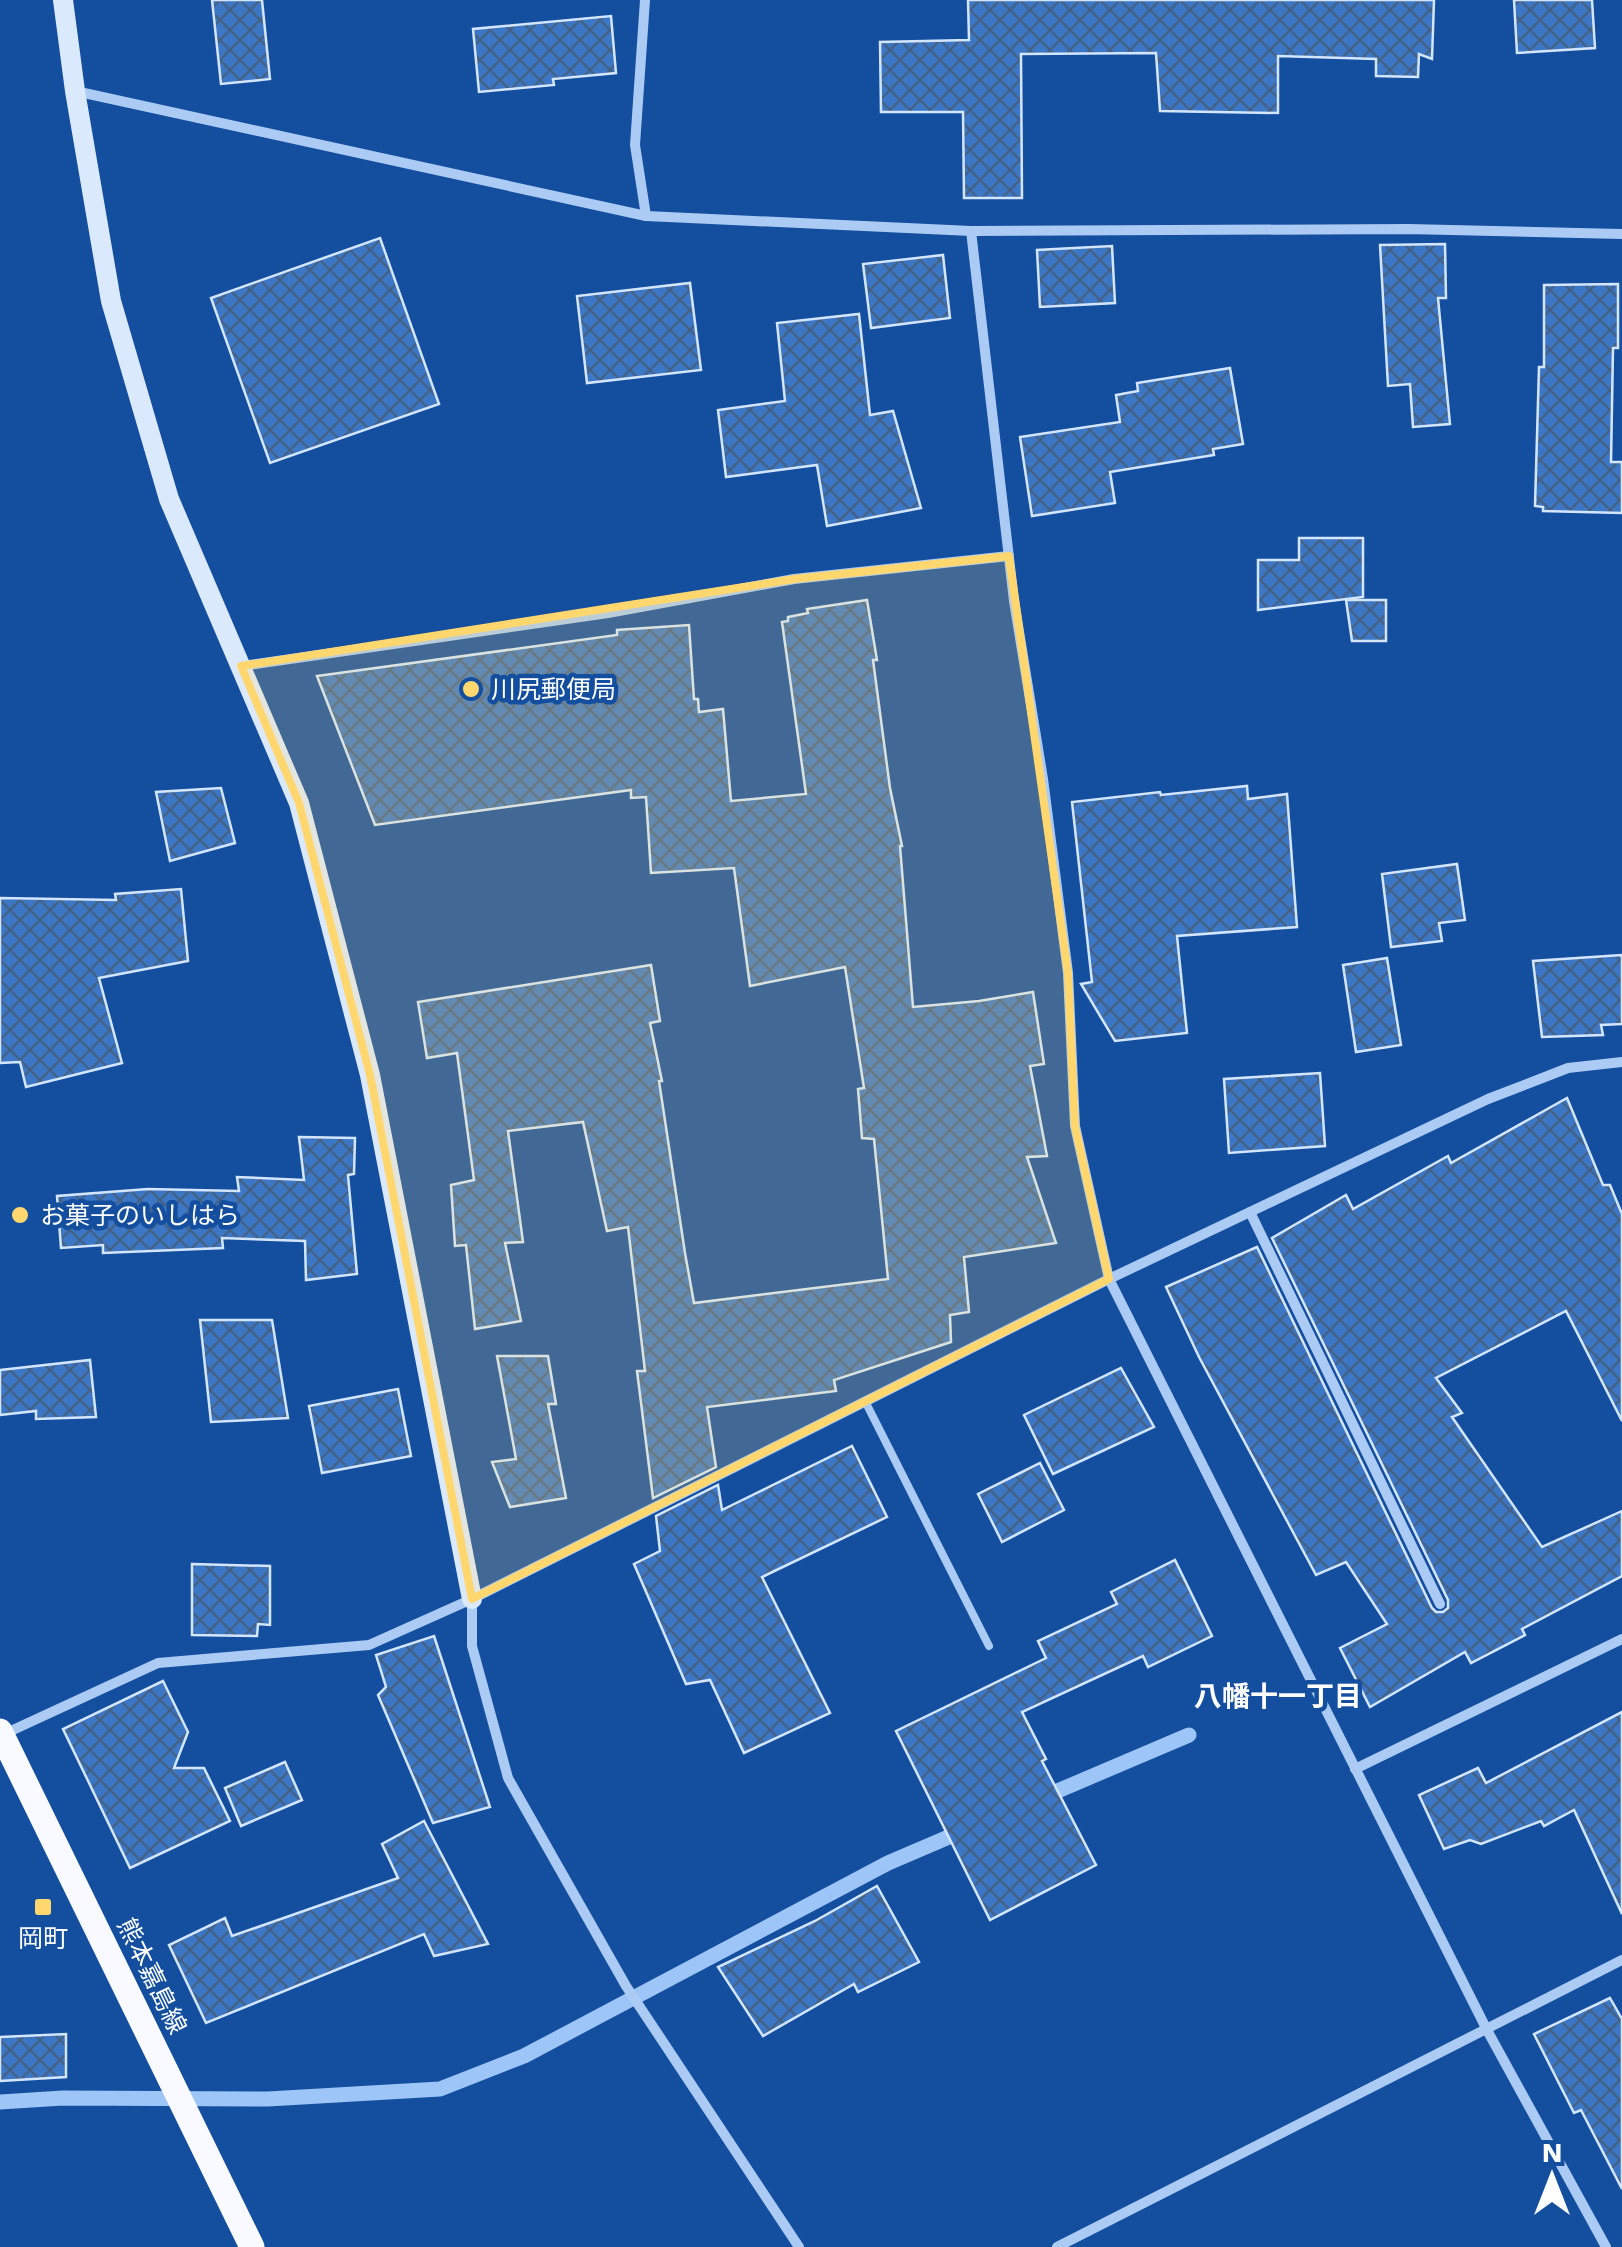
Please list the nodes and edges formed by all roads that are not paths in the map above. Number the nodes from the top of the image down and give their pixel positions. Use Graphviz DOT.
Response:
graph roads {
  1 [pos="62,0"];
  2 [pos="645,0"];
  3 [pos="75,91"];
  4 [pos="646,216"];
  5 [pos="971,231"];
  6 [pos="1622,234"];
  7 [pos="1009,556"];
  8 [pos="241,666"];
  9 [pos="1622,1062"];
  10 [pos="1250,1212"];
  11 [pos="1109,1279"];
  12 [pos="865,1401"];
  13 [pos="472,1599"];
  14 [pos="1440,1604"];
  15 [pos="1622,1639"];
  16 [pos="988,1646"];
  17 [pos="1,1733"];
  18 [pos="1355,1769"];
  19 [pos="1622,1960"];
  20 [pos="1487,2030"];
  21 [pos="252,2247"];
  22 [pos="799,2247"];
  23 [pos="1057,2247"];
  24 [pos="1606,2247"];
  1 -- 3 [label="street"];
  2 -- 4 [label="street"];
  3 -- 4 [label="street"];
  3 -- 8 [label="street"];
  4 -- 5 [label="street"];
  5 -- 6 [label="street"];
  5 -- 7 [label="street"];
  7 -- 8 [label="street"];
  7 -- 11 [label="street"];
  8 -- 13 [label="street"];
  9 -- 10 [label="street"];
  10 -- 11 [label="street"];
  10 -- 14 [label="street"];
  11 -- 12 [label="street"];
  11 -- 18 [label="street"];
  12 -- 13 [label="street"];
  12 -- 16 [label="lane"];
  13 -- 17 [label="street"];
  13 -- 22 [label="street"];
  15 -- 18 [label="street"];
  17 -- 21 [label="main road, 熊本嘉島線"];
  18 -- 20 [label="street"];
  19 -- 20 [label="street"];
  20 -- 23 [label="street"];
  20 -- 24 [label="street"];
}
